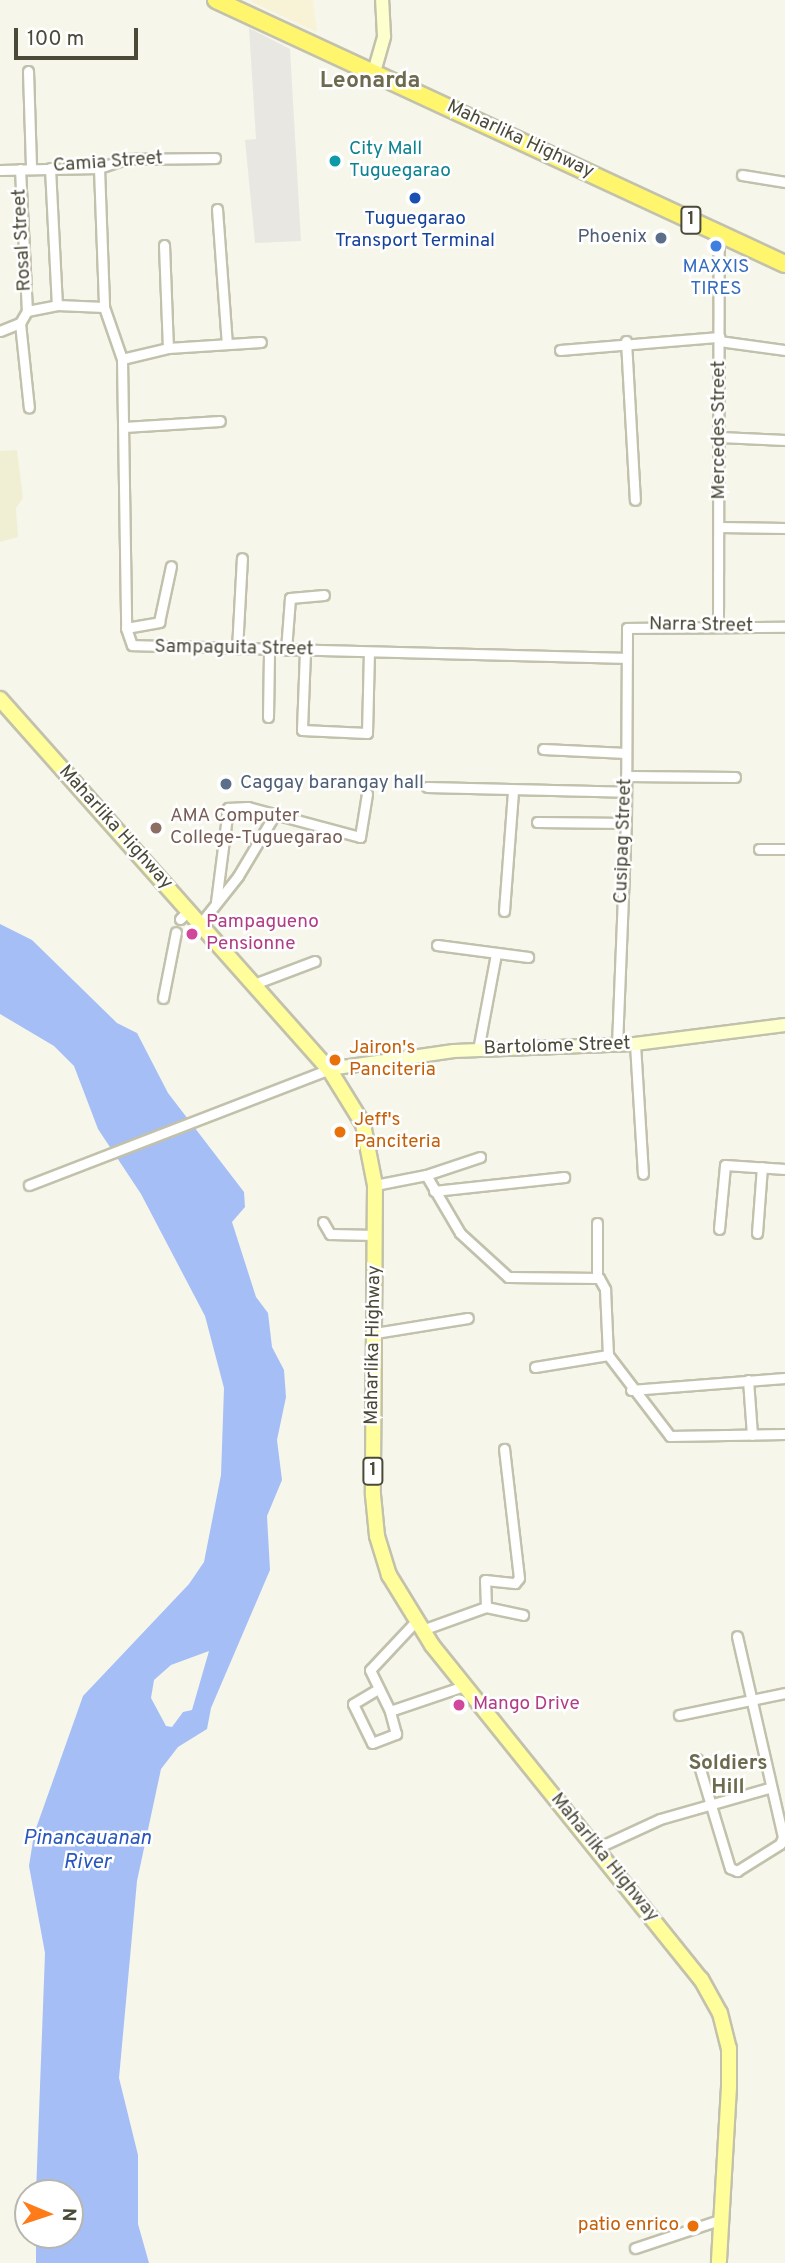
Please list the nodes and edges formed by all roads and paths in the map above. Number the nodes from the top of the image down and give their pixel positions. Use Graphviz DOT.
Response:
graph roads {
  1 [pos="216,0"];
  2 [pos="382,0"];
  3 [pos="28,71"];
  4 [pos="374,72"];
  5 [pos="215,158"];
  6 [pos="50,168"];
  7 [pos="99,168"];
  8 [pos="20,169"];
  9 [pos="31,169"];
  10 [pos="0,170"];
  11 [pos="742,175"];
  12 [pos="785,182"];
  13 [pos="217,209"];
  14 [pos="719,233"];
  15 [pos="163,245"];
  16 [pos="785,264"];
  17 [pos="57,305"];
  18 [pos="104,307"];
  19 [pos="27,311"];
  20 [pos="20,324"];
  21 [pos="0,331"];
  22 [pos="719,339"];
  23 [pos="626,341"];
  24 [pos="261,342"];
  25 [pos="227,344"];
  26 [pos="168,348"];
  27 [pos="560,350"];
  28 [pos="785,351"];
  29 [pos="122,359"];
  30 [pos="29,408"];
  31 [pos="220,421"];
  32 [pos="124,427"];
  33 [pos="720,437"];
  34 [pos="785,440"];
  35 [pos="635,500"];
  36 [pos="720,527"];
  37 [pos="785,528"];
  38 [pos="242,558"];
  39 [pos="171,566"];
  40 [pos="324,596"];
  41 [pos="718,626"];
  42 [pos="785,627"];
  43 [pos="126,628"];
  44 [pos="626,636"];
  45 [pos="237,649"];
  46 [pos="268,650"];
  47 [pos="286,650"];
  48 [pos="305,651"];
  49 [pos="369,652"];
  50 [pos="625,658"];
  51 [pos="0,699"];
  52 [pos="268,717"];
  53 [pos="543,749"];
  54 [pos="626,752"];
  55 [pos="626,776"];
  56 [pos="735,777"];
  57 [pos="427,787"];
  58 [pos="513,792"];
  59 [pos="626,792"];
  60 [pos="367,794"];
  61 [pos="275,814"];
  62 [pos="537,822"];
  63 [pos="626,823"];
  64 [pos="759,849"];
  65 [pos="785,849"];
  66 [pos="216,902"];
  67 [pos="504,911"];
  68 [pos="200,924"];
  69 [pos="176,932"];
  70 [pos="437,945"];
  71 [pos="496,954"];
  72 [pos="528,957"];
  73 [pos="315,961"];
  74 [pos="254,984"];
  75 [pos="163,998"];
  76 [pos="785,1025"];
  77 [pos="635,1044"];
  78 [pos="617,1045"];
  79 [pos="478,1049"];
  80 [pos="329,1069"];
  81 [pos="480,1157"];
  82 [pos="762,1167"];
  83 [pos="785,1169"];
  84 [pos="643,1174"];
  85 [pos="426,1175"];
  86 [pos="564,1177"];
  87 [pos="29,1185"];
  88 [pos="375,1185"];
  89 [pos="434,1191"];
  90 [pos="323,1222"];
  91 [pos="597,1223"];
  92 [pos="719,1229"];
  93 [pos="757,1233"];
  94 [pos="375,1235"];
  95 [pos="597,1278"];
  96 [pos="468,1318"];
  97 [pos="374,1333"];
  98 [pos="608,1355"];
  99 [pos="536,1367"];
  100 [pos="785,1378"];
  101 [pos="748,1380"];
  102 [pos="631,1390"];
  103 [pos="785,1434"];
  104 [pos="752,1435"];
  105 [pos="504,1449"];
  106 [pos="486,1607"];
  107 [pos="523,1615"];
  108 [pos="419,1626"];
  109 [pos="737,1636"];
  110 [pos="464,1686"];
  111 [pos="378,1689"];
  112 [pos="785,1693"];
  113 [pos="748,1699"];
  114 [pos="390,1711"];
  115 [pos="679,1715"];
  116 [pos="697,1759"];
  117 [pos="769,1788"];
  118 [pos="709,1804"];
  119 [pos="597,1847"];
  120 [pos="719,2220"];
  121 [pos="635,2248"];
  122 [pos="719,2263"];
  1 -- 4 [label="highway, Maharlika Highway / 1"];
  2 -- 4 [label="street"];
  3 -- 9 [label="street"];
  4 -- 14 [label="highway, Maharlika Highway / 1"];
  5 -- 7 [label="street, Camia Street"];
  6 -- 7 [label="street, Camia Street"];
  6 -- 9 [label="street, Camia Street"];
  6 -- 17 [label="street"];
  7 -- 18 [label="street"];
  8 -- 9 [label="street, Camia Street"];
  8 -- 10 [label="street, Camia Street"];
  8 -- 19 [label="street, Rosal Street"];
  11 -- 12 [label="street"];
  13 -- 25 [label="street"];
  14 -- 16 [label="highway, Maharlika Highway / 1"];
  14 -- 22 [label="street, Mercedes Street"];
  15 -- 26 [label="street"];
  17 -- 18 [label="street"];
  17 -- 19 [label="street"];
  18 -- 29 [label="street"];
  19 -- 20 [label="street"];
  20 -- 21 [label="street"];
  20 -- 30 [label="street"];
  22 -- 23 [label="street"];
  22 -- 28 [label="street"];
  22 -- 33 [label="street, Mercedes Street"];
  23 -- 27 [label="street"];
  23 -- 35 [label="street"];
  24 -- 25 [label="street"];
  25 -- 26 [label="street"];
  26 -- 29 [label="street"];
  29 -- 32 [label="street"];
  31 -- 32 [label="street"];
  32 -- 43 [label="street"];
  33 -- 34 [label="street"];
  33 -- 36 [label="street, Mercedes Street"];
  36 -- 37 [label="street"];
  36 -- 41 [label="street, Mercedes Street"];
  38 -- 45 [label="street"];
  39 -- 43 [label="street"];
  40 -- 47 [label="street"];
  41 -- 42 [label="street, Narra Street"];
  41 -- 44 [label="street, Narra Street"];
  43 -- 45 [label="street, Sampaguita Street"];
  44 -- 50 [label="street, Cusipag Street"];
  45 -- 46 [label="street, Sampaguita Street"];
  46 -- 47 [label="street, Sampaguita Street"];
  46 -- 52 [label="street"];
  47 -- 48 [label="street, Sampaguita Street"];
  48 -- 49 [label="street, Sampaguita Street"];
  48 -- 49 [label="street"];
  49 -- 50 [label="street, Sampaguita Street"];
  50 -- 54 [label="street, Cusipag Street"];
  51 -- 68 [label="main road, Maharlika Highway / 1"];
  53 -- 54 [label="street"];
  54 -- 55 [label="street, Cusipag Street"];
  55 -- 56 [label="street"];
  55 -- 59 [label="street, Cusipag Street"];
  57 -- 58 [label="street"];
  58 -- 59 [label="street"];
  58 -- 67 [label="street"];
  59 -- 63 [label="street, Cusipag Street"];
  60 -- 61 [label="street"];
  61 -- 66 [label="street"];
  61 -- 66 [label="street"];
  62 -- 63 [label="street"];
  63 -- 78 [label="street, Cusipag Street"];
  64 -- 65 [label="street"];
  66 -- 68 [label="street"];
  68 -- 74 [label="main road, Maharlika Highway / 1"];
  69 -- 75 [label="street"];
  70 -- 71 [label="street"];
  71 -- 72 [label="street"];
  71 -- 79 [label="street"];
  73 -- 74 [label="street"];
  74 -- 80 [label="main road, Maharlika Highway / 1"];
  76 -- 77 [label="street, Bartolome Street"];
  77 -- 78 [label="street, Bartolome Street"];
  77 -- 84 [label="street"];
  78 -- 79 [label="street, Bartolome Street"];
  79 -- 80 [label="street, Bartolome Street"];
  80 -- 87 [label="street"];
  80 -- 88 [label="main road, Maharlika Highway / 1"];
  81 -- 85 [label="street"];
  82 -- 83 [label="street"];
  82 -- 92 [label="street"];
  82 -- 93 [label="street"];
  85 -- 88 [label="street"];
  85 -- 89 [label="street"];
  86 -- 89 [label="street"];
  88 -- 94 [label="main road, Maharlika Highway / 1"];
  89 -- 95 [label="street"];
  90 -- 94 [label="street"];
  91 -- 95 [label="street"];
  94 -- 97 [label="main road, Maharlika Highway / 1"];
  95 -- 98 [label="street"];
  96 -- 97 [label="street"];
  97 -- 108 [label="main road, Maharlika Highway / 1"];
  98 -- 99 [label="street"];
  98 -- 102 [label="street"];
  100 -- 101 [label="street"];
  101 -- 102 [label="street"];
  101 -- 104 [label="street"];
  102 -- 104 [label="street"];
  103 -- 104 [label="street"];
  105 -- 106 [label="street"];
  106 -- 107 [label="street"];
  106 -- 108 [label="street"];
  108 -- 110 [label="main road, Maharlika Highway / 1"];
  108 -- 111 [label="street"];
  109 -- 113 [label="street"];
  110 -- 114 [label="street"];
  110 -- 119 [label="main road, Maharlika Highway / 1"];
  111 -- 114 [label="street"];
  111 -- 114 [label="street"];
  112 -- 113 [label="street"];
  113 -- 115 [label="street"];
  113 -- 117 [label="street"];
  116 -- 118 [label="street"];
  117 -- 118 [label="street"];
  117 -- 118 [label="street"];
  118 -- 119 [label="street"];
  119 -- 120 [label="main road, Maharlika Highway / 1"];
  120 -- 121 [label="street"];
  120 -- 122 [label="main road, Maharlika Highway / 1"];
}
